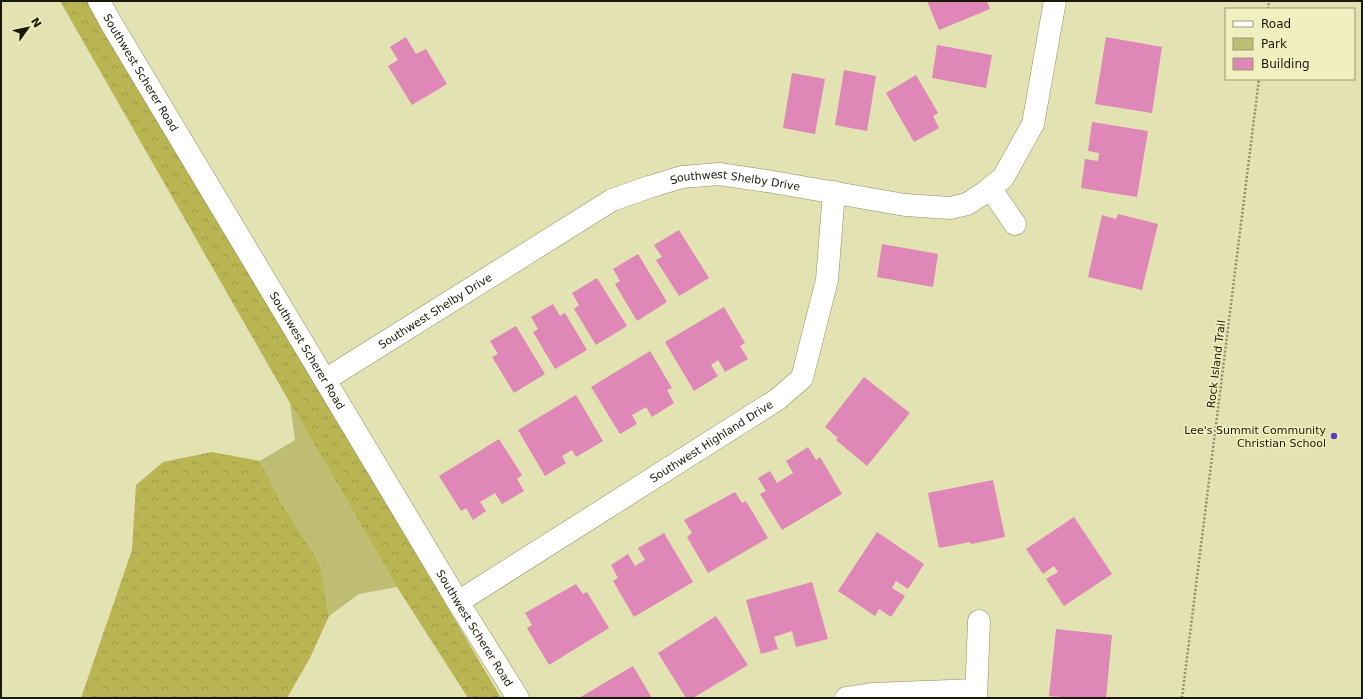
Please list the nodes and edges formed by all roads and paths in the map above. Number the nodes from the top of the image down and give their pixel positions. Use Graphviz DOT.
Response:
graph roads {
  1 [pos="99,1"];
  2 [pos="1055,1"];
  3 [pos="1259,80"];
  4 [pos="990,188"];
  5 [pos="834,192"];
  6 [pos="1015,224"];
  7 [pos="325,380"];
  8 [pos="458,602"];
  9 [pos="979,621"];
  10 [pos="976,694"];
  11 [pos="518,698"];
  12 [pos="846,698"];
  13 [pos="1182,698"];
  1 -- 7 [label="street, Southwest Scherer Road"];
  2 -- 4 [label="street, Southwest Shelby Drive"];
  3 -- 13 [label="path, Rock Island Trail"];
  4 -- 5 [label="street, Southwest Shelby Drive"];
  4 -- 6 [label="street"];
  5 -- 7 [label="street, Southwest Shelby Drive"];
  5 -- 8 [label="street, Southwest Highland Drive"];
  7 -- 8 [label="street, Southwest Scherer Road"];
  8 -- 11 [label="street, Southwest Scherer Road"];
  9 -- 10 [label="street"];
  10 -- 12 [label="street"];
}
